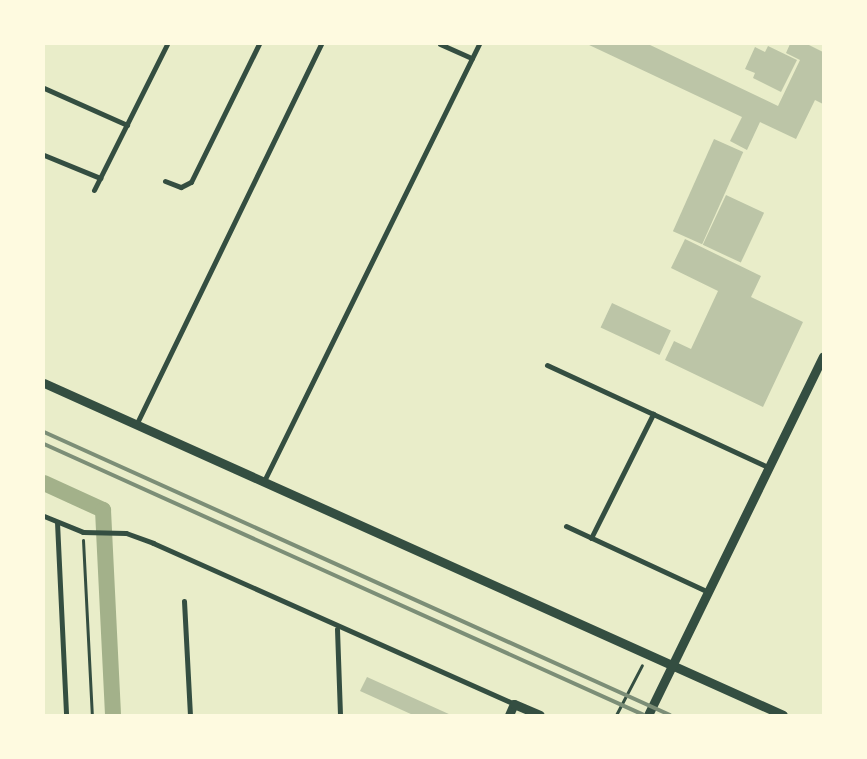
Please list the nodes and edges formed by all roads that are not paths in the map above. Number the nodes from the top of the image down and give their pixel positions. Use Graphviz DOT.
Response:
graph roads {
  1 [pos="166,44"];
  2 [pos="259,44"];
  3 [pos="321,44"];
  4 [pos="440,44"];
  5 [pos="478,44"];
  6 [pos="472,58"];
  7 [pos="44,88"];
  8 [pos="126,125"];
  9 [pos="44,155"];
  10 [pos="100,178"];
  11 [pos="165,180"];
  12 [pos="94,190"];
  13 [pos="823,356"];
  14 [pos="547,365"];
  15 [pos="44,383"];
  16 [pos="653,414"];
  17 [pos="136,424"];
  18 [pos="768,467"];
  19 [pos="262,484"];
  20 [pos="44,516"];
  21 [pos="57,522"];
  22 [pos="566,526"];
  23 [pos="591,538"];
  24 [pos="706,591"];
  25 [pos="184,601"];
  26 [pos="337,629"];
  27 [pos="675,664"];
  28 [pos="514,704"];
  29 [pos="66,715"];
  30 [pos="190,715"];
  31 [pos="340,715"];
  32 [pos="509,715"];
  33 [pos="540,715"];
  34 [pos="648,715"];
  35 [pos="783,715"];
  1 -- 8 [label="street"];
  2 -- 11 [label="street"];
  3 -- 17 [label="street"];
  4 -- 6 [label="street"];
  5 -- 6 [label="street"];
  6 -- 19 [label="street"];
  7 -- 8 [label="street"];
  8 -- 10 [label="street"];
  9 -- 10 [label="street"];
  10 -- 12 [label="street"];
  13 -- 18 [label="street"];
  14 -- 16 [label="street"];
  15 -- 17 [label="street"];
  16 -- 18 [label="street"];
  16 -- 23 [label="street"];
  17 -- 19 [label="street"];
  18 -- 24 [label="street"];
  19 -- 27 [label="street"];
  20 -- 21 [label="street"];
  21 -- 26 [label="street"];
  21 -- 29 [label="street"];
  22 -- 23 [label="street"];
  23 -- 24 [label="street"];
  24 -- 27 [label="street"];
  25 -- 30 [label="street"];
  26 -- 28 [label="street"];
  26 -- 31 [label="street"];
  27 -- 34 [label="street"];
  27 -- 35 [label="street"];
  28 -- 32 [label="street"];
  28 -- 33 [label="street"];
}
